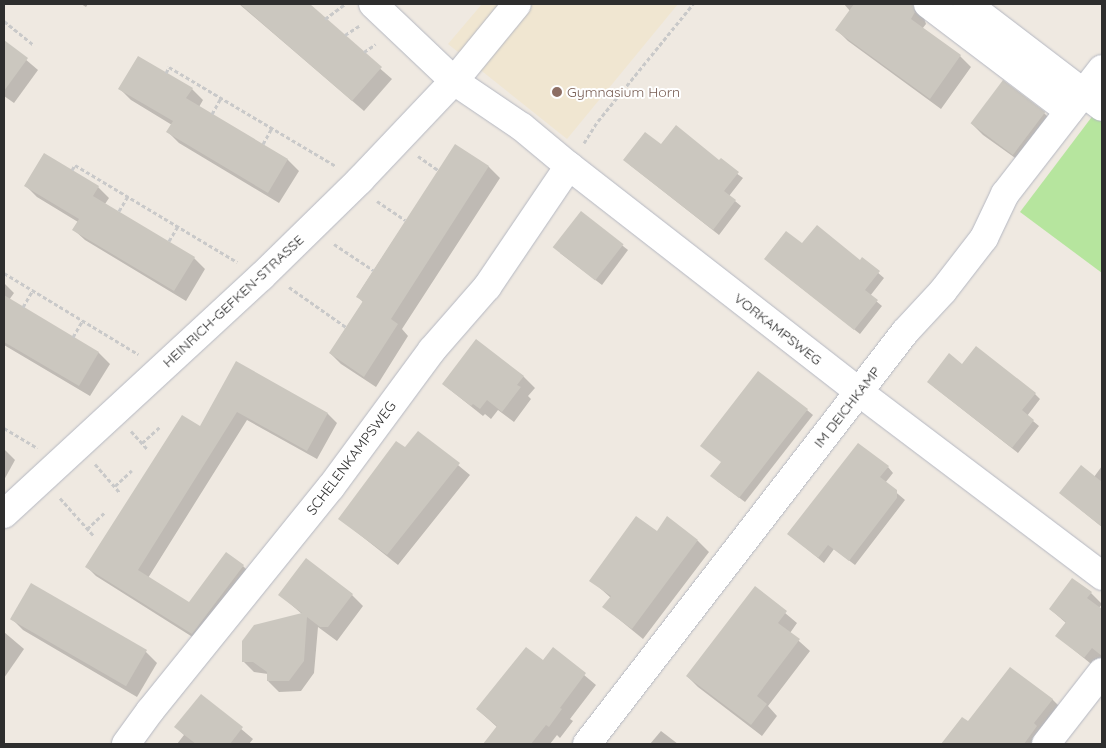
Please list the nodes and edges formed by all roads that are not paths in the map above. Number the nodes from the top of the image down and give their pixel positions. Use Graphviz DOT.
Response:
graph roads {
  1 [pos="373,4"];
  2 [pos="517,4"];
  3 [pos="928,4"];
  4 [pos="967,4"];
  5 [pos="1102,69"];
  6 [pos="454,81"];
  7 [pos="1085,104"];
  8 [pos="569,166"];
  9 [pos="859,392"];
  10 [pos="4,514"];
  11 [pos="1102,576"];
  12 [pos="1102,672"];
  13 [pos="126,744"];
  14 [pos="587,744"];
  15 [pos="1046,744"];
  1 -- 6 [label="street, VORKAMPSWEG"];
  2 -- 6 [label="street"];
  3 -- 7 [label="street"];
  4 -- 7 [label="street"];
  5 -- 7 [label="street, IM DEICHKAMP"];
  6 -- 8 [label="street, VORKAMPSWEG"];
  6 -- 10 [label="street, HEINRICH-GEFKEN-STRASSE"];
  7 -- 9 [label="street, IM DEICHKAMP"];
  8 -- 9 [label="street, VORKAMPSWEG"];
  8 -- 13 [label="street, SCHELENKAMPSWEG"];
  9 -- 11 [label="street, VORKAMPSWEG"];
  9 -- 14 [label="street, IM DEICHKAMP"];
  12 -- 15 [label="street"];
}
